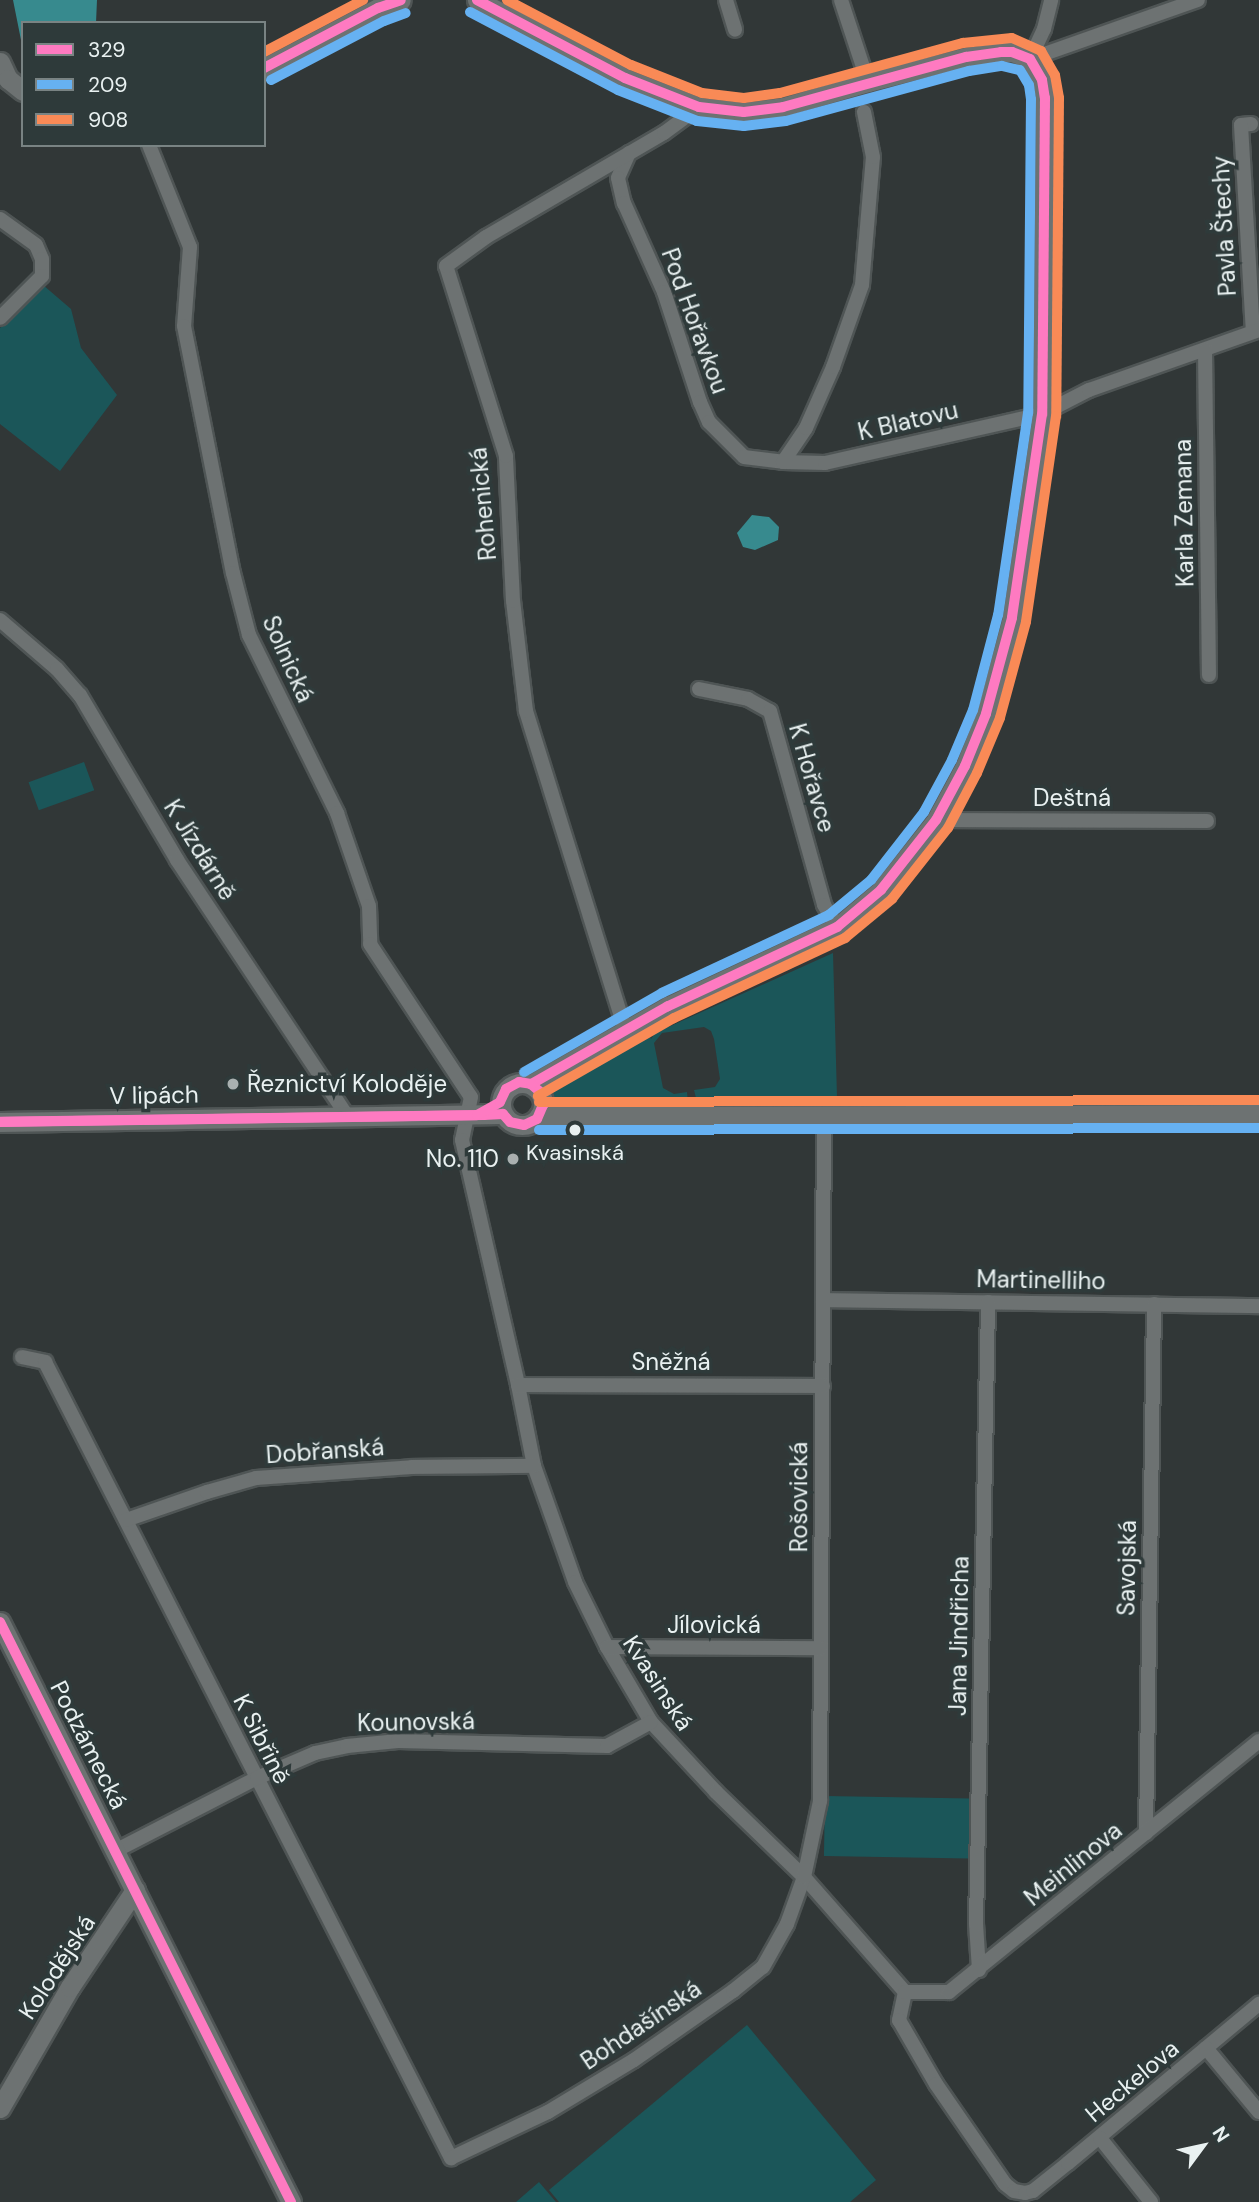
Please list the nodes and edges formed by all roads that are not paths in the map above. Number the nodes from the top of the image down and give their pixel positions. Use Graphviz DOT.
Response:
graph roads {
  1 [pos="401,0"];
  2 [pos="477,0"];
  3 [pos="726,0"];
  4 [pos="841,0"];
  5 [pos="1051,0"];
  6 [pos="1198,0"];
  7 [pos="735,30"];
  8 [pos="1030,59"];
  9 [pos="266,67"];
  10 [pos="867,82"];
  11 [pos="699,107"];
  12 [pos="864,112"];
  13 [pos="1251,124"];
  14 [pos="150,147"];
  15 [pos="629,153"];
  16 [pos="0,219"];
  17 [pos="0,318"];
  18 [pos="1256,331"];
  19 [pos="1205,350"];
  20 [pos="1042,414"];
  21 [pos="783,462"];
  22 [pos="0,620"];
  23 [pos="1209,675"];
  24 [pos="699,690"];
  25 [pos="936,820"];
  26 [pos="1207,821"];
  27 [pos="837,927"];
  28 [pos="625,1029"];
  29 [pos="531,1084"];
  30 [pos="502,1108"];
  31 [pos="1259,1114"];
  32 [pos="472,1115"];
  33 [pos="824,1115"];
  34 [pos="539,1116"];
  35 [pos="348,1117"];
  36 [pos="0,1122"];
  37 [pos="823,1300"];
  38 [pos="988,1302"];
  39 [pos="1154,1304"];
  40 [pos="1259,1306"];
  41 [pos="22,1357"];
  42 [pos="518,1385"];
  43 [pos="823,1385"];
  44 [pos="534,1466"];
  45 [pos="126,1520"];
  46 [pos="0,1622"];
  47 [pos="607,1647"];
  48 [pos="821,1648"];
  49 [pos="651,1722"];
  50 [pos="1259,1741"];
  51 [pos="257,1779"];
  52 [pos="1146,1833"];
  53 [pos="115,1851"];
  54 [pos="804,1877"];
  55 [pos="135,1890"];
  56 [pos="979,1970"];
  57 [pos="905,1992"];
  58 [pos="1259,2004"];
  59 [pos="1206,2048"];
  60 [pos="0,2108"];
  61 [pos="1259,2112"];
  62 [pos="1100,2138"];
  63 [pos="451,2158"];
  64 [pos="291,2202"];
  65 [pos="1152,2202"];
  1 -- 9 [label="street"];
  2 -- 11 [label="street"];
  3 -- 7 [label="street"];
  4 -- 10 [label="street"];
  5 -- 8 [label="street"];
  6 -- 8 [label="street"];
  8 -- 10 [label="street"];
  8 -- 20 [label="street"];
  10 -- 11 [label="street"];
  11 -- 15 [label="street, Rohenická"];
  12 -- 21 [label="street"];
  13 -- 18 [label="street, Pavla Štechy"];
  14 -- 32 [label="street, Solnická"];
  15 -- 21 [label="street, Pod Hořavkou"];
  15 -- 28 [label="street, Rohenická"];
  16 -- 17 [label="street"];
  18 -- 19 [label="street, K Blatovu"];
  19 -- 20 [label="street, K Blatovu"];
  19 -- 23 [label="street, Karla Zemana"];
  20 -- 21 [label="street, K Blatovu"];
  20 -- 25 [label="street"];
  22 -- 35 [label="street, K Jízdárně"];
  24 -- 27 [label="street, K Hořavce"];
  25 -- 26 [label="street, Deštná"];
  25 -- 27 [label="street"];
  27 -- 28 [label="street"];
  28 -- 29 [label="street"];
  29 -- 30 [label="street"];
  29 -- 34 [label="street"];
  30 -- 32 [label="street, V lipách"];
  30 -- 34 [label="street"];
  31 -- 33 [label="street"];
  32 -- 35 [label="street, V lipách"];
  32 -- 42 [label="street, Kvasinská"];
  33 -- 34 [label="street"];
  33 -- 37 [label="street, Rošovická"];
  35 -- 36 [label="street, V lipách"];
  37 -- 38 [label="street, Martinelliho"];
  37 -- 43 [label="street, Rošovická"];
  38 -- 39 [label="street, Martinelliho"];
  38 -- 56 [label="street, Jana Jindřicha"];
  39 -- 40 [label="street, Martinelliho"];
  39 -- 52 [label="street, Savojská"];
  41 -- 45 [label="street, K Sibřině"];
  42 -- 43 [label="street, Sněžná"];
  42 -- 44 [label="street, Kvasinská"];
  43 -- 48 [label="street, Rošovická"];
  44 -- 45 [label="street, Dobřanská"];
  44 -- 47 [label="street, Kvasinská"];
  45 -- 51 [label="street, K Sibřině"];
  46 -- 53 [label="street, Podzámecká"];
  47 -- 48 [label="street, Jílovická"];
  47 -- 49 [label="street, Kvasinská"];
  48 -- 54 [label="street, Rošovická"];
  49 -- 51 [label="street, Kounovská"];
  49 -- 54 [label="street, Kvasinská"];
  50 -- 52 [label="street, Meinlinova"];
  51 -- 53 [label="street, Kounovská"];
  51 -- 63 [label="street, K Sibřině"];
  52 -- 56 [label="street, Meinlinova"];
  53 -- 55 [label="street, Podzámecká"];
  54 -- 57 [label="street, Kvasinská"];
  54 -- 63 [label="street, Bohdašínská"];
  55 -- 60 [label="street, Kolodějská"];
  55 -- 64 [label="street, Podzámecká"];
  56 -- 57 [label="street, Meinlinova"];
  57 -- 62 [label="street, Heckelova"];
  58 -- 59 [label="street, Heckelova"];
  59 -- 61 [label="street"];
  59 -- 62 [label="street, Heckelova"];
  62 -- 65 [label="street"];
}
